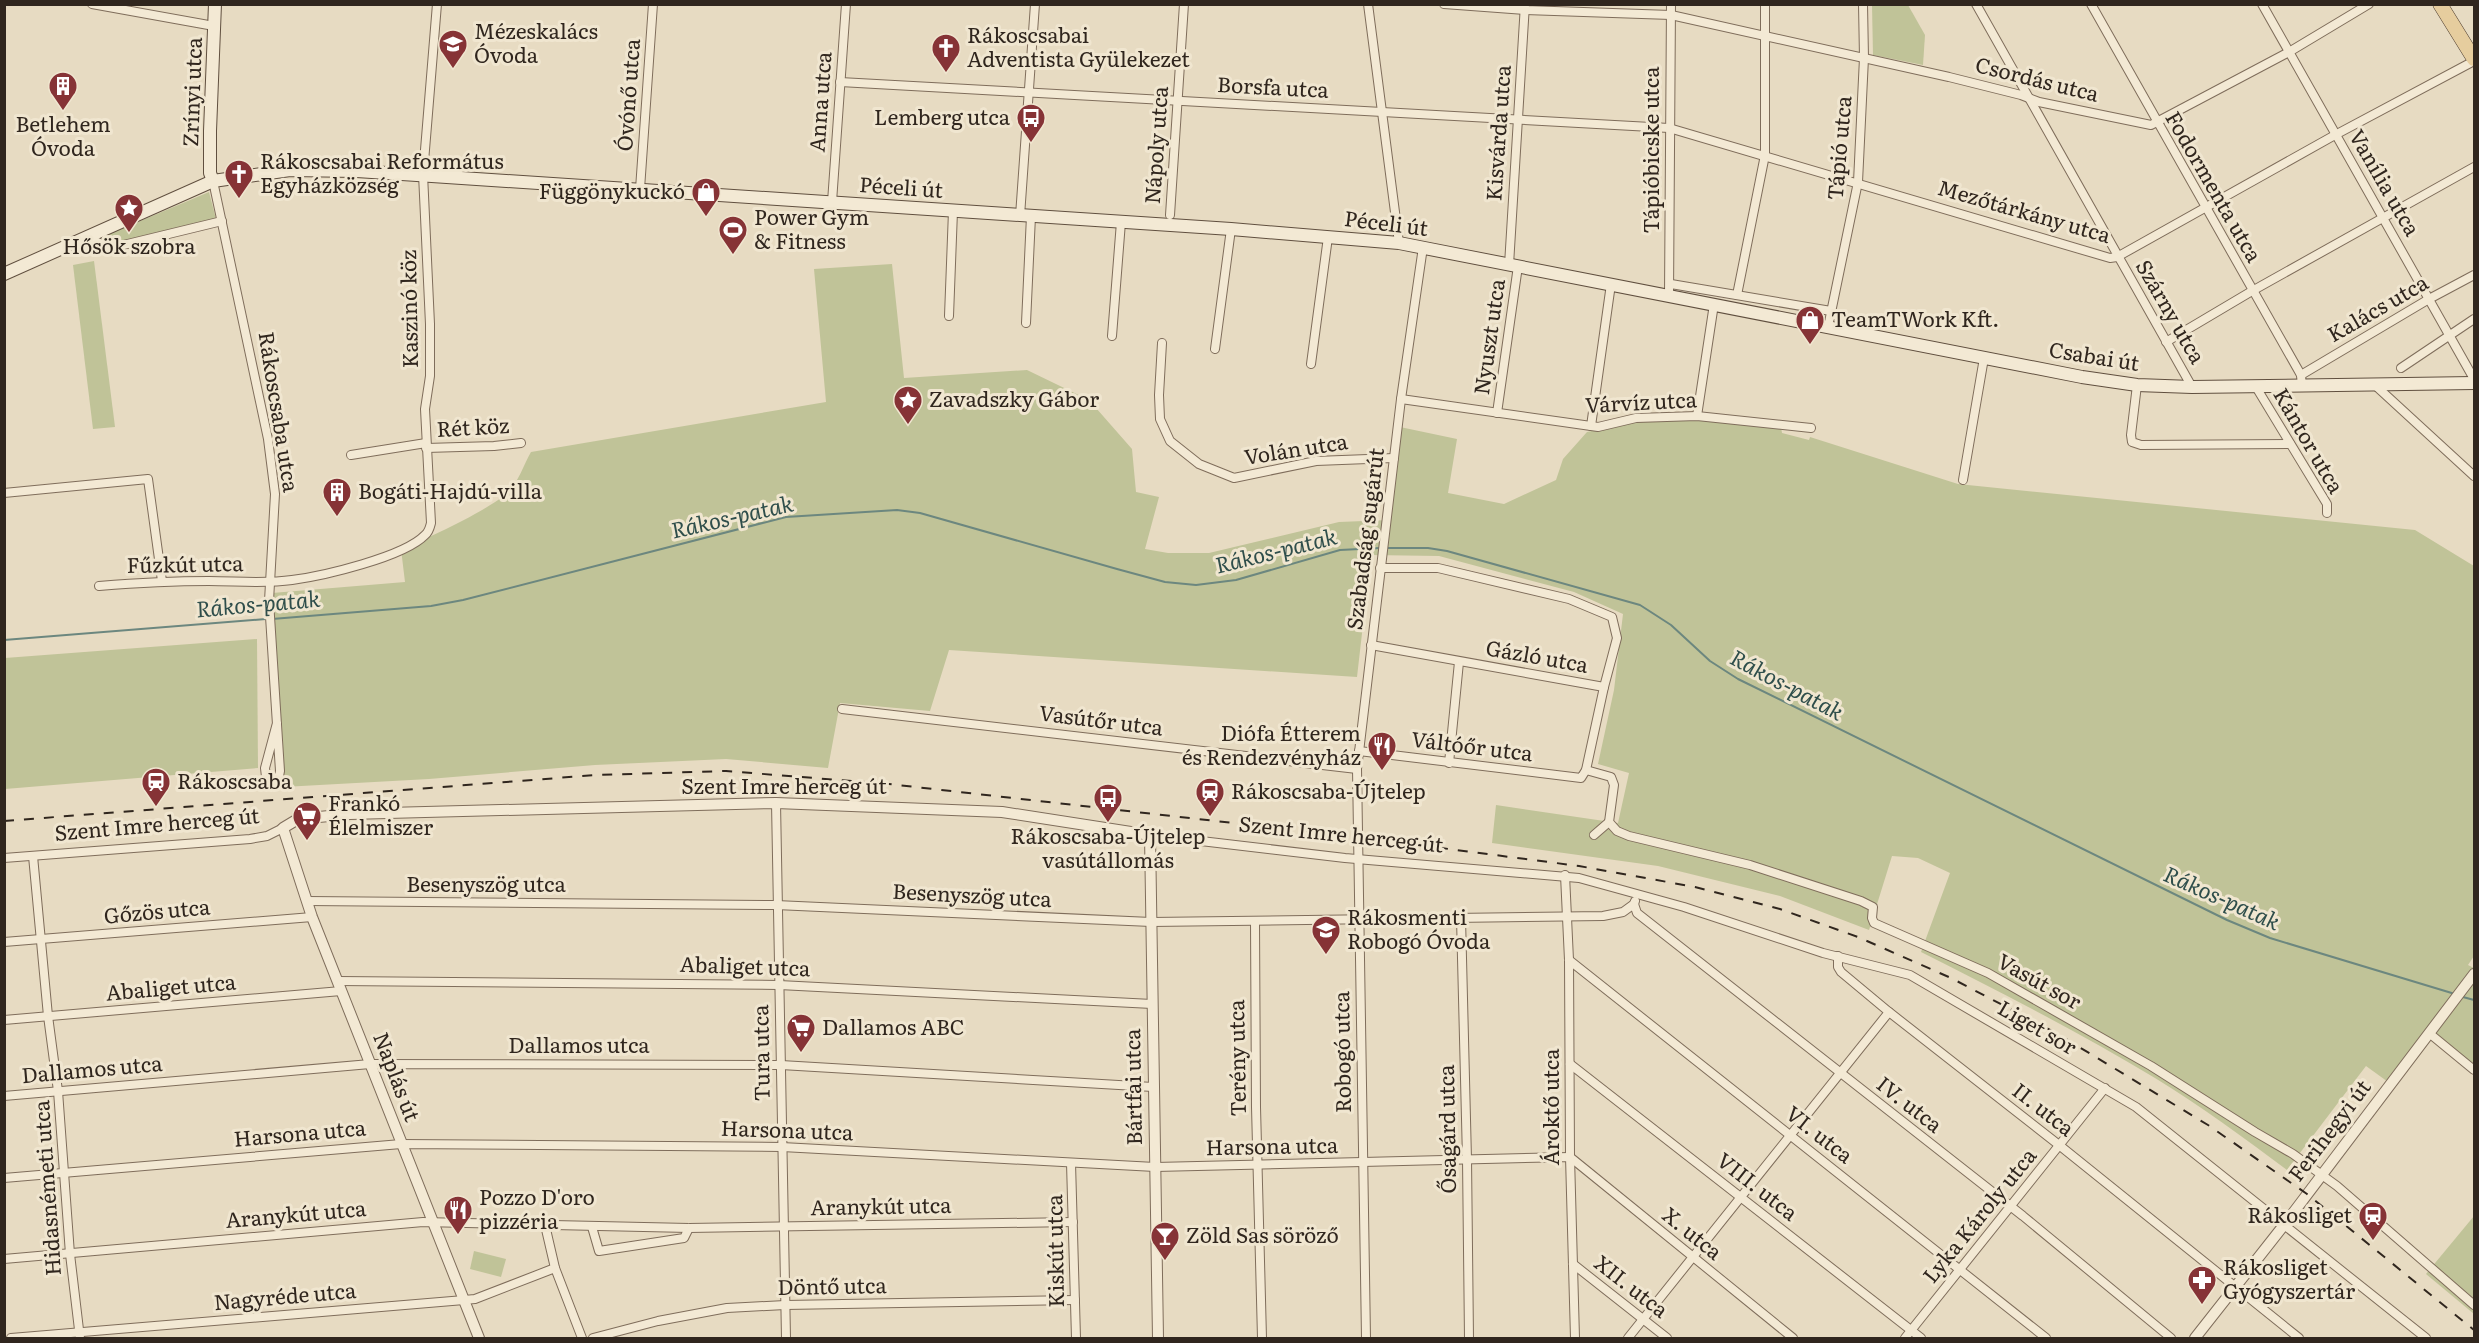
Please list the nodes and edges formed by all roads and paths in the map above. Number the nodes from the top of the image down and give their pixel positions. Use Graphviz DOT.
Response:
graph roads {
  1 [pos="92,4"];
  2 [pos="215,4"];
  3 [pos="437,4"];
  4 [pos="653,4"];
  5 [pos="846,4"];
  6 [pos="1035,4"];
  7 [pos="1184,4"];
  8 [pos="1368,4"];
  9 [pos="1444,4"];
  10 [pos="1671,4"];
  11 [pos="1765,4"];
  12 [pos="1863,4"];
  13 [pos="1976,4"];
  14 [pos="2091,4"];
  15 [pos="2262,4"];
  16 [pos="2369,4"];
  17 [pos="2440,4"];
  18 [pos="1525,8"];
  19 [pos="1671,15"];
  20 [pos="214,26"];
  21 [pos="1766,36"];
  22 [pos="2289,52"];
  23 [pos="1864,58"];
  24 [pos="2475,60"];
  25 [pos="840,82"];
  26 [pos="1030,94"];
  27 [pos="2029,98"];
  28 [pos="1178,101"];
  29 [pos="1382,112"];
  30 [pos="1518,120"];
  31 [pos="2157,124"];
  32 [pos="1669,128"];
  33 [pos="2336,135"];
  34 [pos="1765,155"];
  35 [pos="2475,167"];
  36 [pos="423,174"];
  37 [pos="213,181"];
  38 [pos="1858,182"];
  39 [pos="640,189"];
  40 [pos="832,202"];
  41 [pos="2205,208"];
  42 [pos="953,211"];
  43 [pos="1170,215"];
  44 [pos="1025,216"];
  45 [pos="2382,217"];
  46 [pos="222,221"];
  47 [pos="1122,222"];
  48 [pos="1231,229"];
  49 [pos="91,235"];
  50 [pos="1328,237"];
  51 [pos="1399,243"];
  52 [pos="1424,247"];
  53 [pos="2117,256"];
  54 [pos="1513,265"];
  55 [pos="4,274"];
  56 [pos="2475,275"];
  57 [pos="1611,284"];
  58 [pos="1670,290"];
  59 [pos="2252,291"];
  60 [pos="1737,295"];
  61 [pos="2429,299"];
  62 [pos="1714,304"];
  63 [pos="1831,311"];
  64 [pos="950,316"];
  65 [pos="2475,319"];
  66 [pos="1026,323"];
  67 [pos="1828,327"];
  68 [pos="2449,335"];
  69 [pos="1112,336"];
  70 [pos="2166,342"];
  71 [pos="1162,343"];
  72 [pos="1215,349"];
  73 [pos="1984,358"];
  74 [pos="1311,364"];
  75 [pos="2401,368"];
  76 [pos="2302,381"];
  77 [pos="2475,381"];
  78 [pos="2137,385"];
  79 [pos="2376,386"];
  80 [pos="2192,387"];
  81 [pos="2256,387"];
  82 [pos="1401,399"];
  83 [pos="1497,413"];
  84 [pos="1697,416"];
  85 [pos="1591,426"];
  86 [pos="1811,428"];
  87 [pos="521,443"];
  88 [pos="2290,444"];
  89 [pos="426,446"];
  90 [pos="351,455"];
  91 [pos="1394,458"];
  92 [pos="2475,476"];
  93 [pos="1963,480"];
  94 [pos="4,493"];
  95 [pos="2326,513"];
  96 [pos="1381,564"];
  97 [pos="162,580"];
  98 [pos="271,581"];
  99 [pos="99,586"];
  100 [pos="1371,645"];
  101 [pos="1460,662"];
  102 [pos="1604,687"];
  103 [pos="842,709"];
  104 [pos="277,723"];
  105 [pos="1359,751"];
  106 [pos="1449,763"];
  107 [pos="1357,769"];
  108 [pos="1586,770"];
  109 [pos="776,803"];
  110 [pos="1609,822"];
  111 [pos="283,828"];
  112 [pos="1150,835"];
  113 [pos="1594,835"];
  114 [pos="1357,837"];
  115 [pos="33,856"];
  116 [pos="4,858"];
  117 [pos="1358,860"];
  118 [pos="1565,875"];
  119 [pos="1636,900"];
  120 [pos="307,901"];
  121 [pos="777,905"];
  122 [pos="312,917"];
  123 [pos="1567,917"];
  124 [pos="1461,918"];
  125 [pos="1359,920"];
  126 [pos="1151,922"];
  127 [pos="1255,922"];
  128 [pos="42,939"];
  129 [pos="4,942"];
  130 [pos="1838,956"];
  131 [pos="1569,960"];
  132 [pos="2475,974"];
  133 [pos="779,985"];
  134 [pos="339,986"];
  135 [pos="1152,1004"];
  136 [pos="1889,1012"];
  137 [pos="48,1016"];
  138 [pos="4,1020"];
  139 [pos="2429,1034"];
  140 [pos="370,1064"];
  141 [pos="1570,1064"];
  142 [pos="782,1065"];
  143 [pos="2475,1070"];
  144 [pos="1838,1073"];
  145 [pos="1154,1087"];
  146 [pos="2105,1088"];
  147 [pos="58,1091"];
  148 [pos="4,1096"];
  149 [pos="1789,1135"];
  150 [pos="401,1144"];
  151 [pos="2059,1145"];
  152 [pos="782,1147"];
  153 [pos="1570,1157"];
  154 [pos="1467,1159"];
  155 [pos="1071,1163"];
  156 [pos="1364,1163"];
  157 [pos="1258,1164"];
  158 [pos="1155,1167"];
  159 [pos="64,1173"];
  160 [pos="2320,1175"];
  161 [pos="4,1178"];
  162 [pos="1741,1196"];
  163 [pos="2010,1206"];
  164 [pos="433,1222"];
  165 [pos="1073,1222"];
  166 [pos="544,1225"];
  167 [pos="2284,1225"];
  168 [pos="783,1226"];
  169 [pos="592,1227"];
  170 [pos="689,1228"];
  171 [pos="70,1254"];
  172 [pos="1693,1257"];
  173 [pos="4,1259"];
  174 [pos="1573,1264"];
  175 [pos="555,1268"];
  176 [pos="1961,1269"];
  177 [pos="2235,1288"];
  178 [pos="464,1300"];
  179 [pos="1075,1300"];
  180 [pos="785,1305"];
  181 [pos="2475,1305"];
  182 [pos="1643,1320"];
  183 [pos="1911,1331"];
  184 [pos="79,1336"];
  185 [pos="11,1338"];
  186 [pos="479,1338"];
  187 [pos="582,1338"];
  188 [pos="593,1338"];
  189 [pos="786,1338"];
  190 [pos="1076,1338"];
  191 [pos="1158,1338"];
  192 [pos="1262,1338"];
  193 [pos="1366,1338"];
  194 [pos="1469,1338"];
  195 [pos="1575,1338"];
  196 [pos="1628,1338"];
  197 [pos="1667,1338"];
  198 [pos="1793,1338"];
  199 [pos="1905,1338"];
  200 [pos="1921,1338"];
  201 [pos="2046,1338"];
  202 [pos="2171,1338"];
  203 [pos="2194,1338"];
  204 [pos="2299,1338"];
  205 [pos="2426,1338"];
  1 -- 20 [label="street"];
  2 -- 20 [label="main road, Zrínyi utca"];
  3 -- 36 [label="street, Kaszinó köz"];
  4 -- 39 [label="street, Óvónő utca"];
  5 -- 25 [label="street, Anna utca"];
  6 -- 26 [label="street"];
  7 -- 28 [label="street, Nápoly utca"];
  8 -- 29 [label="street"];
  9 -- 18 [label="street, Csordás utca"];
  10 -- 19 [label="street, Tápióbicske utca"];
  11 -- 21 [label="street"];
  12 -- 23 [label="street, Tápió utca"];
  13 -- 27 [label="street, Szárny utca"];
  14 -- 31 [label="street, Fodormenta utca"];
  15 -- 22 [label="street, Vanília utca"];
  16 -- 22 [label="street"];
  17 -- 24 [label="main road"];
  18 -- 19 [label="street, Csordás utca"];
  18 -- 30 [label="street, Kisvárda utca"];
  19 -- 21 [label="street, Csordás utca"];
  19 -- 32 [label="street, Tápióbicske utca"];
  20 -- 37 [label="main road, Zrínyi utca"];
  21 -- 23 [label="street, Csordás utca"];
  21 -- 34 [label="street"];
  22 -- 31 [label="street"];
  22 -- 33 [label="street, Vanília utca"];
  23 -- 27 [label="street, Csordás utca"];
  23 -- 38 [label="street, Tápió utca"];
  24 -- 33 [label="street, Mezőtárkány utca"];
  25 -- 26 [label="street, Borsfa utca"];
  25 -- 40 [label="street, Anna utca"];
  26 -- 28 [label="street, Borsfa utca"];
  26 -- 44 [label="street"];
  27 -- 31 [label="street, Csordás utca"];
  27 -- 53 [label="street, Szárny utca"];
  28 -- 29 [label="street, Borsfa utca"];
  28 -- 43 [label="street, Nápoly utca"];
  29 -- 30 [label="street, Borsfa utca"];
  29 -- 51 [label="street"];
  30 -- 32 [label="street, Borsfa utca"];
  30 -- 54 [label="street, Kisvárda utca"];
  31 -- 41 [label="street, Fodormenta utca"];
  32 -- 34 [label="street, Mezőtárkány utca"];
  32 -- 58 [label="street, Tápióbicske utca"];
  33 -- 41 [label="street, Mezőtárkány utca"];
  33 -- 45 [label="street, Vanília utca"];
  34 -- 38 [label="street, Mezőtárkány utca"];
  34 -- 60 [label="street"];
  35 -- 45 [label="street"];
  36 -- 37 [label="main road, Péceli út"];
  36 -- 39 [label="main road, Péceli út"];
  36 -- 89 [label="street, Kaszinó köz"];
  37 -- 46 [label="street, Rákoscsaba utca"];
  37 -- 49 [label="main road, Péceli út"];
  38 -- 53 [label="street, Mezőtárkány utca"];
  38 -- 63 [label="street, Tápió utca"];
  39 -- 40 [label="main road, Péceli út"];
  40 -- 42 [label="main road, Péceli út"];
  41 -- 53 [label="street, Mezőtárkány utca"];
  41 -- 59 [label="street, Fodormenta utca"];
  42 -- 44 [label="main road, Péceli út"];
  42 -- 64 [label="street"];
  44 -- 47 [label="main road, Péceli út"];
  44 -- 66 [label="street"];
  45 -- 59 [label="street"];
  45 -- 61 [label="street, Vanília utca"];
  46 -- 49 [label="street"];
  46 -- 98 [label="street, Rákoscsaba utca"];
  47 -- 48 [label="main road, Péceli út"];
  47 -- 69 [label="street"];
  48 -- 50 [label="main road, Péceli út"];
  48 -- 72 [label="street"];
  49 -- 55 [label="main road, Péceli út"];
  50 -- 51 [label="main road, Péceli út"];
  50 -- 74 [label="street"];
  51 -- 52 [label="main road, Péceli út"];
  52 -- 54 [label="main road, Péceli út"];
  52 -- 82 [label="street, Szabadság sugárút"];
  53 -- 70 [label="street, Szárny utca"];
  54 -- 57 [label="main road, Péceli út"];
  54 -- 83 [label="street, Nyuszt utca"];
  56 -- 61 [label="street, Kalács utca"];
  57 -- 58 [label="main road, Péceli út"];
  57 -- 85 [label="street"];
  58 -- 60 [label="street"];
  58 -- 62 [label="main road, Péceli út"];
  59 -- 70 [label="street"];
  59 -- 76 [label="street, Fodormenta utca"];
  60 -- 63 [label="street"];
  61 -- 68 [label="street, Vanília utca"];
  61 -- 76 [label="street, Kalács utca"];
  62 -- 67 [label="main road, Csabai út"];
  62 -- 84 [label="street"];
  63 -- 67 [label="street, Tápió utca"];
  65 -- 68 [label="street"];
  67 -- 73 [label="main road, Csabai út"];
  68 -- 75 [label="street"];
  68 -- 77 [label="street, Vanília utca"];
  70 -- 80 [label="street, Szárny utca"];
  71 -- 91 [label="street, Volán utca"];
  73 -- 78 [label="main road, Csabai út"];
  73 -- 93 [label="street"];
  76 -- 79 [label="main road, Csabai út"];
  76 -- 81 [label="main road, Csabai út"];
  77 -- 79 [label="main road, Csabai út"];
  78 -- 80 [label="main road, Csabai út"];
  78 -- 88 [label="street"];
  79 -- 92 [label="street"];
  80 -- 81 [label="main road, Csabai út"];
  81 -- 88 [label="street, Kántor utca"];
  82 -- 83 [label="street, Várvíz utca"];
  82 -- 91 [label="street, Szabadság sugárút"];
  83 -- 85 [label="street, Várvíz utca"];
  84 -- 85 [label="street, Várvíz utca"];
  84 -- 86 [label="street, Várvíz utca"];
  87 -- 89 [label="street, Rét köz"];
  88 -- 95 [label="street, Kántor utca"];
  89 -- 90 [label="street"];
  89 -- 98 [label="street, Kaszinó köz"];
  91 -- 96 [label="street, Szabadság sugárút"];
  94 -- 97 [label="street"];
  96 -- 100 [label="street, Szabadság sugárút"];
  96 -- 102 [label="street, Gázló utca"];
  97 -- 98 [label="street, Fűzkút utca"];
  97 -- 99 [label="street, Fűzkút utca"];
  98 -- 104 [label="street, Rákoscsaba utca"];
  100 -- 101 [label="street, Gázló utca"];
  100 -- 105 [label="street, Szabadság sugárút"];
  101 -- 102 [label="street, Gázló utca"];
  101 -- 106 [label="street"];
  102 -- 108 [label="street"];
  103 -- 107 [label="street, Vasútőr utca"];
  104 -- 104 [label="street, Rákoscsaba utca"];
  105 -- 106 [label="street, Váltóőr utca"];
  105 -- 107 [label="street, Szabadság sugárút"];
  106 -- 108 [label="street, Váltóőr utca"];
  107 -- 114 [label="street, Szabadság sugárút"];
  108 -- 110 [label="street"];
  109 -- 111 [label="street, Szent Imre herceg út"];
  109 -- 112 [label="street, Szent Imre herceg út"];
  109 -- 121 [label="street, Tura utca"];
  110 -- 113 [label="street"];
  110 -- 160 [label="street, Vasút sor"];
  111 -- 115 [label="street, Szent Imre herceg út"];
  111 -- 120 [label="street, Naplás út"];
  112 -- 117 [label="street, Szent Imre herceg út"];
  112 -- 126 [label="street, Bártfai utca"];
  114 -- 117 [label="street, Robogó utca"];
  115 -- 116 [label="street, Szent Imre herceg út"];
  115 -- 128 [label="street, Hidasnémeti utca"];
  117 -- 118 [label="street, Szent Imre herceg út"];
  117 -- 125 [label="street, Robogó utca"];
  118 -- 119 [label="street, Liget sor"];
  118 -- 123 [label="street, Ároktő utca"];
  119 -- 123 [label="street, Besenyszög utca"];
  119 -- 130 [label="street, Liget sor"];
  119 -- 144 [label="street, IV. utca"];
  120 -- 121 [label="street, Besenyszög utca"];
  120 -- 122 [label="street, Naplás út"];
  121 -- 126 [label="street, Besenyszög utca"];
  121 -- 133 [label="street, Tura utca"];
  122 -- 128 [label="street, Gőzös utca"];
  122 -- 134 [label="street, Naplás út"];
  123 -- 124 [label="street, Besenyszög utca"];
  123 -- 131 [label="street, Ároktő utca"];
  124 -- 125 [label="street, Besenyszög utca"];
  124 -- 154 [label="street, Ősagárd utca"];
  125 -- 127 [label="street, Besenyszög utca"];
  125 -- 156 [label="street, Robogó utca"];
  126 -- 127 [label="street, Besenyszög utca"];
  126 -- 135 [label="street, Bártfai utca"];
  127 -- 157 [label="street, Terény utca"];
  128 -- 129 [label="street, Gőzös utca"];
  128 -- 137 [label="street, Hidasnémeti utca"];
  130 -- 136 [label="street, II. utca"];
  130 -- 146 [label="street, Liget sor"];
  131 -- 141 [label="street, Ároktő utca"];
  131 -- 149 [label="street, VI. utca"];
  132 -- 139 [label="street, Ferihegyi út"];
  133 -- 134 [label="street, Abaliget utca"];
  133 -- 135 [label="street, Abaliget utca"];
  133 -- 142 [label="street, Tura utca"];
  134 -- 137 [label="street, Abaliget utca"];
  134 -- 140 [label="street, Naplás út"];
  135 -- 145 [label="street, Bártfai utca"];
  136 -- 144 [label="street"];
  136 -- 151 [label="street, II. utca"];
  137 -- 138 [label="street, Abaliget utca"];
  137 -- 147 [label="street, Hidasnémeti utca"];
  139 -- 143 [label="street"];
  139 -- 160 [label="street, Ferihegyi út"];
  140 -- 142 [label="street, Dallamos utca"];
  140 -- 147 [label="street, Dallamos utca"];
  140 -- 150 [label="street, Naplás út"];
  141 -- 153 [label="street, Ároktő utca"];
  141 -- 162 [label="street, VIII. utca"];
  142 -- 145 [label="street, Dallamos utca"];
  142 -- 152 [label="street, Tura utca"];
  144 -- 149 [label="street"];
  144 -- 163 [label="street, IV. utca"];
  145 -- 158 [label="street, Bártfai utca"];
  146 -- 151 [label="street, Lyka Károly utca"];
  146 -- 167 [label="street, Liget sor"];
  147 -- 148 [label="street, Dallamos utca"];
  147 -- 159 [label="street, Hidasnémeti utca"];
  149 -- 162 [label="street"];
  149 -- 176 [label="street, VI. utca"];
  150 -- 152 [label="street, Harsona utca"];
  150 -- 159 [label="street, Harsona utca"];
  150 -- 164 [label="street, Naplás út"];
  151 -- 163 [label="street, Lyka Károly utca"];
  151 -- 177 [label="street, II. utca"];
  152 -- 155 [label="street, Harsona utca"];
  152 -- 168 [label="street, Tura utca"];
  153 -- 154 [label="street, Harsona utca"];
  153 -- 172 [label="street, X. utca"];
  153 -- 174 [label="street, Ároktő utca"];
  154 -- 156 [label="street, Harsona utca"];
  154 -- 194 [label="street, Ősagárd utca"];
  155 -- 158 [label="street, Harsona utca"];
  155 -- 165 [label="street, Kiskút utca"];
  156 -- 157 [label="street, Harsona utca"];
  156 -- 193 [label="street, Robogó utca"];
  157 -- 158 [label="street, Harsona utca"];
  157 -- 192 [label="street, Terény utca"];
  158 -- 191 [label="street, Bártfai utca"];
  159 -- 161 [label="street, Harsona utca"];
  159 -- 171 [label="street, Hidasnémeti utca"];
  160 -- 167 [label="street, Ferihegyi út"];
  160 -- 181 [label="street, Vasút sor"];
  162 -- 172 [label="street"];
  162 -- 183 [label="street, VIII. utca"];
  163 -- 176 [label="street, Lyka Károly utca"];
  163 -- 202 [label="street, IV. utca"];
  164 -- 166 [label="street, Aranykút utca"];
  164 -- 171 [label="street, Aranykút utca"];
  164 -- 178 [label="street, Naplás út"];
  165 -- 168 [label="street, Aranykút utca"];
  165 -- 179 [label="street, Kiskút utca"];
  166 -- 169 [label="street, Aranykút utca"];
  166 -- 175 [label="street"];
  167 -- 177 [label="street, Ferihegyi út"];
  167 -- 205 [label="street, Liget sor"];
  168 -- 170 [label="street, Aranykút utca"];
  168 -- 180 [label="street, Tura utca"];
  169 -- 170 [label="street, Aranykút utca"];
  169 -- 170 [label="street, Aranykút utca"];
  171 -- 173 [label="street, Aranykút utca"];
  171 -- 184 [label="street, Hidasnémeti utca"];
  172 -- 182 [label="street"];
  172 -- 198 [label="street, X. utca"];
  174 -- 182 [label="street, XII. utca"];
  174 -- 195 [label="street, Ároktő utca"];
  175 -- 178 [label="street, Nagyréde utca"];
  175 -- 187 [label="street"];
  176 -- 183 [label="street, Lyka Károly utca"];
  176 -- 201 [label="street, VI. utca"];
  177 -- 203 [label="street, Ferihegyi út"];
  177 -- 204 [label="street, II. utca"];
  178 -- 184 [label="street, Nagyréde utca"];
  178 -- 186 [label="street, Naplás út"];
  179 -- 180 [label="street, Döntő utca"];
  179 -- 190 [label="street, Kiskút utca"];
  180 -- 188 [label="street, Döntő utca"];
  180 -- 189 [label="street, Tura utca"];
  182 -- 196 [label="street"];
  182 -- 197 [label="street, XII. utca"];
  183 -- 199 [label="street, Lyka Károly utca"];
  183 -- 200 [label="street, VIII. utca"];
  184 -- 185 [label="street, Nagyréde utca"];
}
